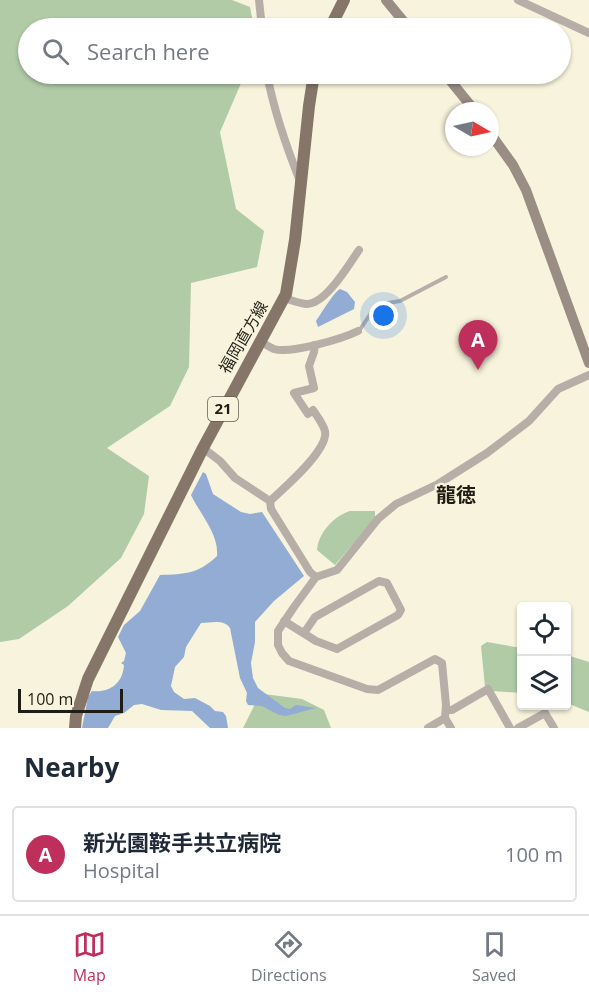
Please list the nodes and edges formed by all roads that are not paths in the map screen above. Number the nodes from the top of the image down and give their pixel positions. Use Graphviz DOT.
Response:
graph roads {
  1 [pos="259,0"];
  2 [pos="344,0"];
  3 [pos="386,0"];
  4 [pos="518,0"];
  5 [pos="261,18"];
  6 [pos="335,18"];
  7 [pos="401,18"];
  8 [pos="557,18"];
  9 [pos="571,25"];
  10 [pos="589,33"];
  11 [pos="269,84"];
  12 [pos="312,84"];
  13 [pos="453,84"];
  14 [pos="468,102"];
  15 [pos="499,145"];
  16 [pos="302,185"];
  17 [pos="359,250"];
  18 [pos="446,277"];
  19 [pos="284,298"];
  20 [pos="358,331"];
  21 [pos="261,342"];
  22 [pos="315,345"];
  23 [pos="589,363"];
  24 [pos="589,375"];
  25 [pos="203,448"];
  26 [pos="270,501"];
  27 [pos="316,577"];
  28 [pos="284,621"];
  29 [pos="304,633"];
  30 [pos="446,714"];
  31 [pos="75,728"];
  32 [pos="428,728"];
  33 [pos="451,728"];
  34 [pos="510,728"];
  35 [pos="518,728"];
  36 [pos="554,728"];
  1 -- 5 [label="street"];
  2 -- 6 [label="main road"];
  3 -- 7 [label="street"];
  4 -- 8 [label="street"];
  9 -- 10 [label="street"];
  11 -- 16 [label="street"];
  12 -- 16 [label="main road, 福岡直方線 / 21"];
  13 -- 14 [label="street"];
  15 -- 23 [label="street"];
  16 -- 19 [label="main road, 福岡直方線 / 21"];
  17 -- 19 [label="street"];
  18 -- 20 [label="lane"];
  19 -- 21 [label="main road, 福岡直方線 / 21"];
  20 -- 22 [label="street"];
  21 -- 22 [label="street"];
  21 -- 25 [label="main road, 福岡直方線 / 21"];
  22 -- 26 [label="street"];
  24 -- 27 [label="street"];
  25 -- 26 [label="street"];
  25 -- 31 [label="main road, 福岡直方線 / 21"];
  26 -- 27 [label="street"];
  27 -- 28 [label="street"];
  28 -- 29 [label="street"];
  28 -- 30 [label="street"];
  29 -- 29 [label="street"];
  30 -- 32 [label="street"];
  30 -- 33 [label="street"];
  30 -- 34 [label="street"];
  35 -- 36 [label="street"];
}
